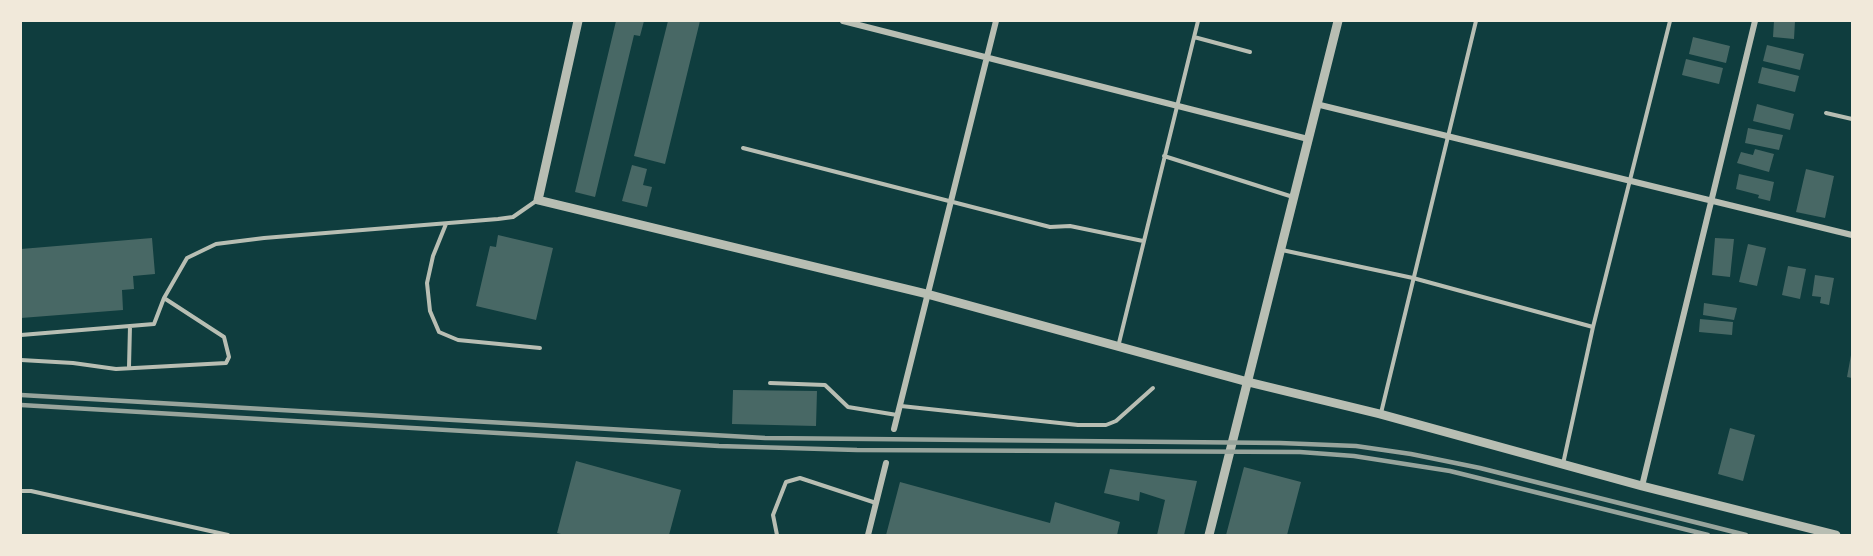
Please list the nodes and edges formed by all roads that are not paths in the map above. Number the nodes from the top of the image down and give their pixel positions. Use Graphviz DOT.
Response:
graph roads {
  1 [pos="578,21"];
  2 [pos="843,21"];
  3 [pos="996,21"];
  4 [pos="1198,21"];
  5 [pos="1338,21"];
  6 [pos="1476,21"];
  7 [pos="1670,21"];
  8 [pos="1755,21"];
  9 [pos="1194,37"];
  10 [pos="1250,52"];
  11 [pos="987,56"];
  12 [pos="1316,104"];
  13 [pos="1176,105"];
  14 [pos="1826,113"];
  15 [pos="1852,119"];
  16 [pos="1447,137"];
  17 [pos="1308,139"];
  18 [pos="743,148"];
  19 [pos="1164,156"];
  20 [pos="1629,181"];
  21 [pos="1294,197"];
  22 [pos="538,200"];
  23 [pos="1712,201"];
  24 [pos="950,203"];
  25 [pos="446,224"];
  26 [pos="1852,235"];
  27 [pos="1143,241"];
  28 [pos="1281,250"];
  29 [pos="1413,278"];
  30 [pos="927,294"];
  31 [pos="164,298"];
  32 [pos="130,326"];
  33 [pos="1593,327"];
  34 [pos="21,335"];
  35 [pos="1118,347"];
  36 [pos="540,348"];
  37 [pos="21,360"];
  38 [pos="129,367"];
  39 [pos="1248,382"];
  40 [pos="770,383"];
  41 [pos="1153,388"];
  42 [pos="900,406"];
  43 [pos="1380,414"];
  44 [pos="898,415"];
  45 [pos="894,429"];
  46 [pos="886,463"];
  47 [pos="1563,464"];
  48 [pos="1642,486"];
  49 [pos="21,491"];
  50 [pos="876,503"];
  51 [pos="228,535"];
  52 [pos="777,535"];
  53 [pos="868,535"];
  54 [pos="1209,535"];
  55 [pos="1836,535"];
  1 -- 22 [label="street"];
  2 -- 11 [label="street"];
  3 -- 11 [label="street"];
  4 -- 9 [label="lane"];
  5 -- 12 [label="street"];
  6 -- 16 [label="lane"];
  7 -- 20 [label="lane"];
  8 -- 23 [label="street"];
  9 -- 10 [label="lane"];
  9 -- 13 [label="lane"];
  11 -- 13 [label="street"];
  11 -- 24 [label="street"];
  12 -- 16 [label="street"];
  12 -- 17 [label="street"];
  13 -- 17 [label="street"];
  13 -- 19 [label="lane"];
  14 -- 15 [label="lane"];
  16 -- 20 [label="street"];
  16 -- 29 [label="lane"];
  17 -- 21 [label="street"];
  18 -- 24 [label="lane"];
  19 -- 21 [label="lane"];
  19 -- 27 [label="lane"];
  20 -- 23 [label="street"];
  20 -- 33 [label="lane"];
  21 -- 28 [label="street"];
  22 -- 25 [label="lane"];
  22 -- 30 [label="street"];
  23 -- 26 [label="street"];
  23 -- 48 [label="street"];
  24 -- 27 [label="lane"];
  24 -- 30 [label="street"];
  25 -- 31 [label="lane"];
  25 -- 36 [label="lane"];
  27 -- 35 [label="lane"];
  28 -- 29 [label="lane"];
  28 -- 39 [label="street"];
  29 -- 33 [label="lane"];
  29 -- 43 [label="lane"];
  30 -- 35 [label="street"];
  30 -- 42 [label="street"];
  31 -- 32 [label="lane"];
  31 -- 38 [label="lane"];
  32 -- 34 [label="lane"];
  32 -- 38 [label="lane"];
  33 -- 47 [label="lane"];
  35 -- 39 [label="street"];
  37 -- 38 [label="lane"];
  39 -- 43 [label="street"];
  39 -- 54 [label="street"];
  40 -- 44 [label="lane"];
  41 -- 42 [label="lane"];
  42 -- 44 [label="street"];
  43 -- 47 [label="street"];
  44 -- 45 [label="street"];
  46 -- 50 [label="street"];
  47 -- 48 [label="street"];
  48 -- 55 [label="street"];
  49 -- 51 [label="lane"];
  50 -- 52 [label="lane"];
  50 -- 53 [label="street"];
}
